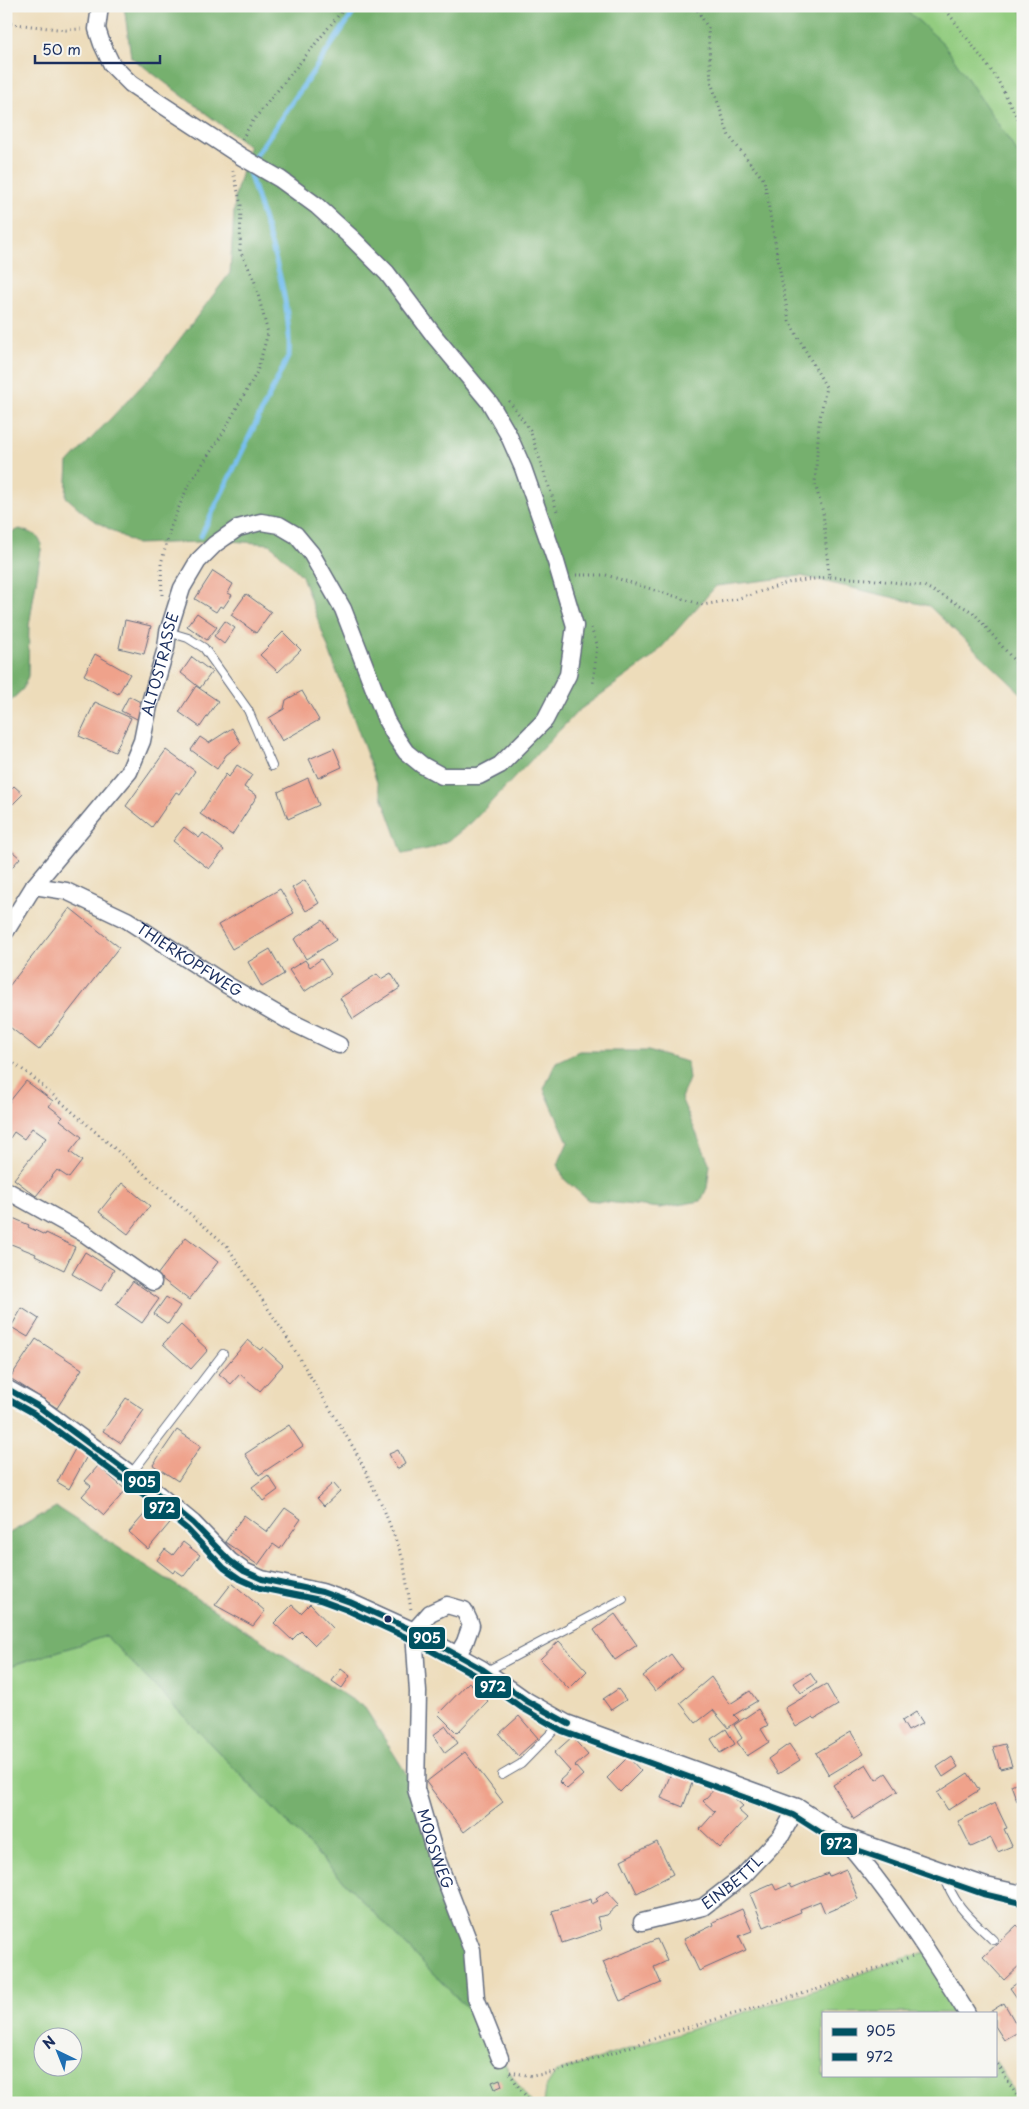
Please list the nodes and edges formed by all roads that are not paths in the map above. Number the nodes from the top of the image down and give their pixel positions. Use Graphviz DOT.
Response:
graph roads {
  1 [pos="100,6"];
  2 [pos="168,632"];
  3 [pos="272,766"];
  4 [pos="34,886"];
  5 [pos="6,931"];
  6 [pos="339,1045"];
  7 [pos="6,1190"];
  8 [pos="153,1282"];
  9 [pos="223,1354"];
  10 [pos="6,1388"];
  11 [pos="131,1474"];
  12 [pos="623,1599"];
  13 [pos="414,1631"];
  14 [pos="457,1656"];
  15 [pos="485,1672"];
  16 [pos="563,1721"];
  17 [pos="502,1775"];
  18 [pos="797,1807"];
  19 [pos="840,1835"];
  20 [pos="943,1871"];
  21 [pos="1023,1894"];
  22 [pos="642,1922"];
  23 [pos="994,1940"];
  24 [pos="966,2012"];
  25 [pos="500,2058"];
  1 -- 2 [label="street, ALTOSTRASSE"];
  2 -- 3 [label="lane"];
  2 -- 4 [label="street, ALTOSTRASSE"];
  4 -- 5 [label="street, ALTOSTRASSE"];
  4 -- 6 [label="street, THIERKOPFWEG"];
  7 -- 8 [label="street"];
  9 -- 11 [label="lane"];
  10 -- 11 [label="street"];
  11 -- 13 [label="street"];
  12 -- 15 [label="lane"];
  13 -- 14 [label="street"];
  13 -- 14 [label="street"];
  13 -- 25 [label="street, MOOSWEG"];
  14 -- 15 [label="street"];
  15 -- 16 [label="street"];
  16 -- 17 [label="lane"];
  16 -- 18 [label="street"];
  18 -- 19 [label="street"];
  18 -- 22 [label="street, EINBETTL"];
  19 -- 20 [label="street"];
  19 -- 24 [label="street"];
  20 -- 21 [label="street"];
  20 -- 23 [label="lane"];
}
